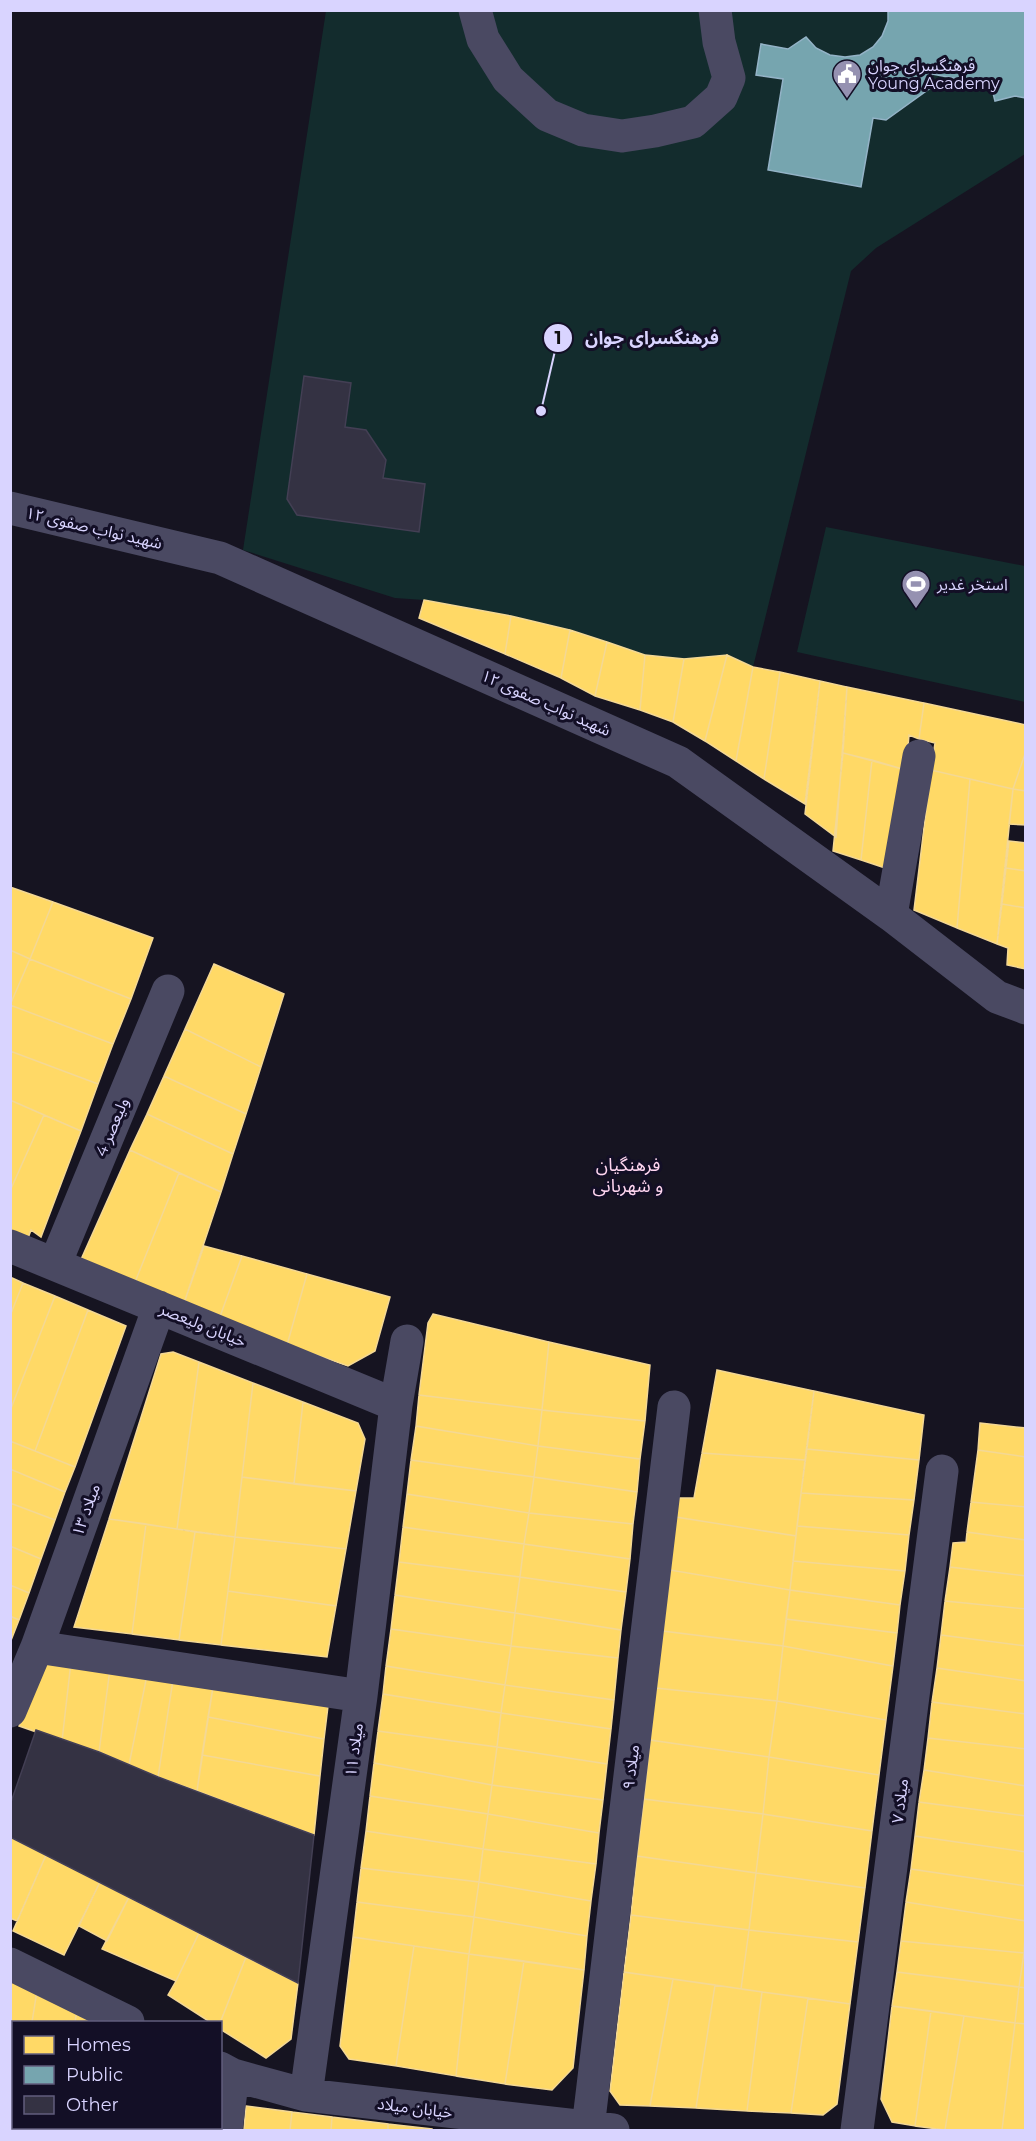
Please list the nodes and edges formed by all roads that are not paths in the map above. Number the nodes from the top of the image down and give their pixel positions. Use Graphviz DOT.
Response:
graph roads {
  1 [pos="475,10"];
  2 [pos="716,10"];
  3 [pos="10,508"];
  4 [pos="919,756"];
  5 [pos="891,915"];
  6 [pos="168,991"];
  7 [pos="1026,1008"];
  8 [pos="10,1246"];
  9 [pos="55,1264"];
  10 [pos="159,1307"];
  11 [pos="407,1341"];
  12 [pos="396,1405"];
  13 [pos="674,1407"];
  14 [pos="942,1471"];
  15 [pos="37,1647"];
  16 [pos="361,1696"];
  17 [pos="10,1711"];
  18 [pos="10,1964"];
  19 [pos="126,2021"];
  20 [pos="227,2072"];
  21 [pos="306,2095"];
  22 [pos="535,2127"];
  23 [pos="601,2129"];
  24 [pos="226,2130"];
  25 [pos="857,2130"];
  1 -- 2 [label="street"];
  3 -- 5 [label="street, شهید نواب صفوی ۱۲"];
  4 -- 5 [label="street"];
  5 -- 7 [label="street, شهید نواب صفوی ۱۲"];
  6 -- 9 [label="street, ولیعصر 4"];
  8 -- 9 [label="street, خیابان ولیعصر"];
  9 -- 10 [label="street, خیابان ولیعصر"];
  10 -- 12 [label="street, خیابان ولیعصر"];
  10 -- 15 [label="street, میلاد ۱۳"];
  11 -- 12 [label="street, میلاد ۱۱"];
  12 -- 16 [label="street, میلاد ۱۱"];
  13 -- 23 [label="street, میلاد ۹"];
  14 -- 25 [label="street, میلاد ۷"];
  15 -- 16 [label="street"];
  15 -- 17 [label="street, میلاد ۱۳"];
  16 -- 21 [label="street, میلاد ۱۱"];
  18 -- 19 [label="street"];
  20 -- 21 [label="street, خیابان میلاد"];
  20 -- 24 [label="street"];
  21 -- 22 [label="street, خیابان میلاد"];
  22 -- 23 [label="street, خیابان میلاد"];
}
